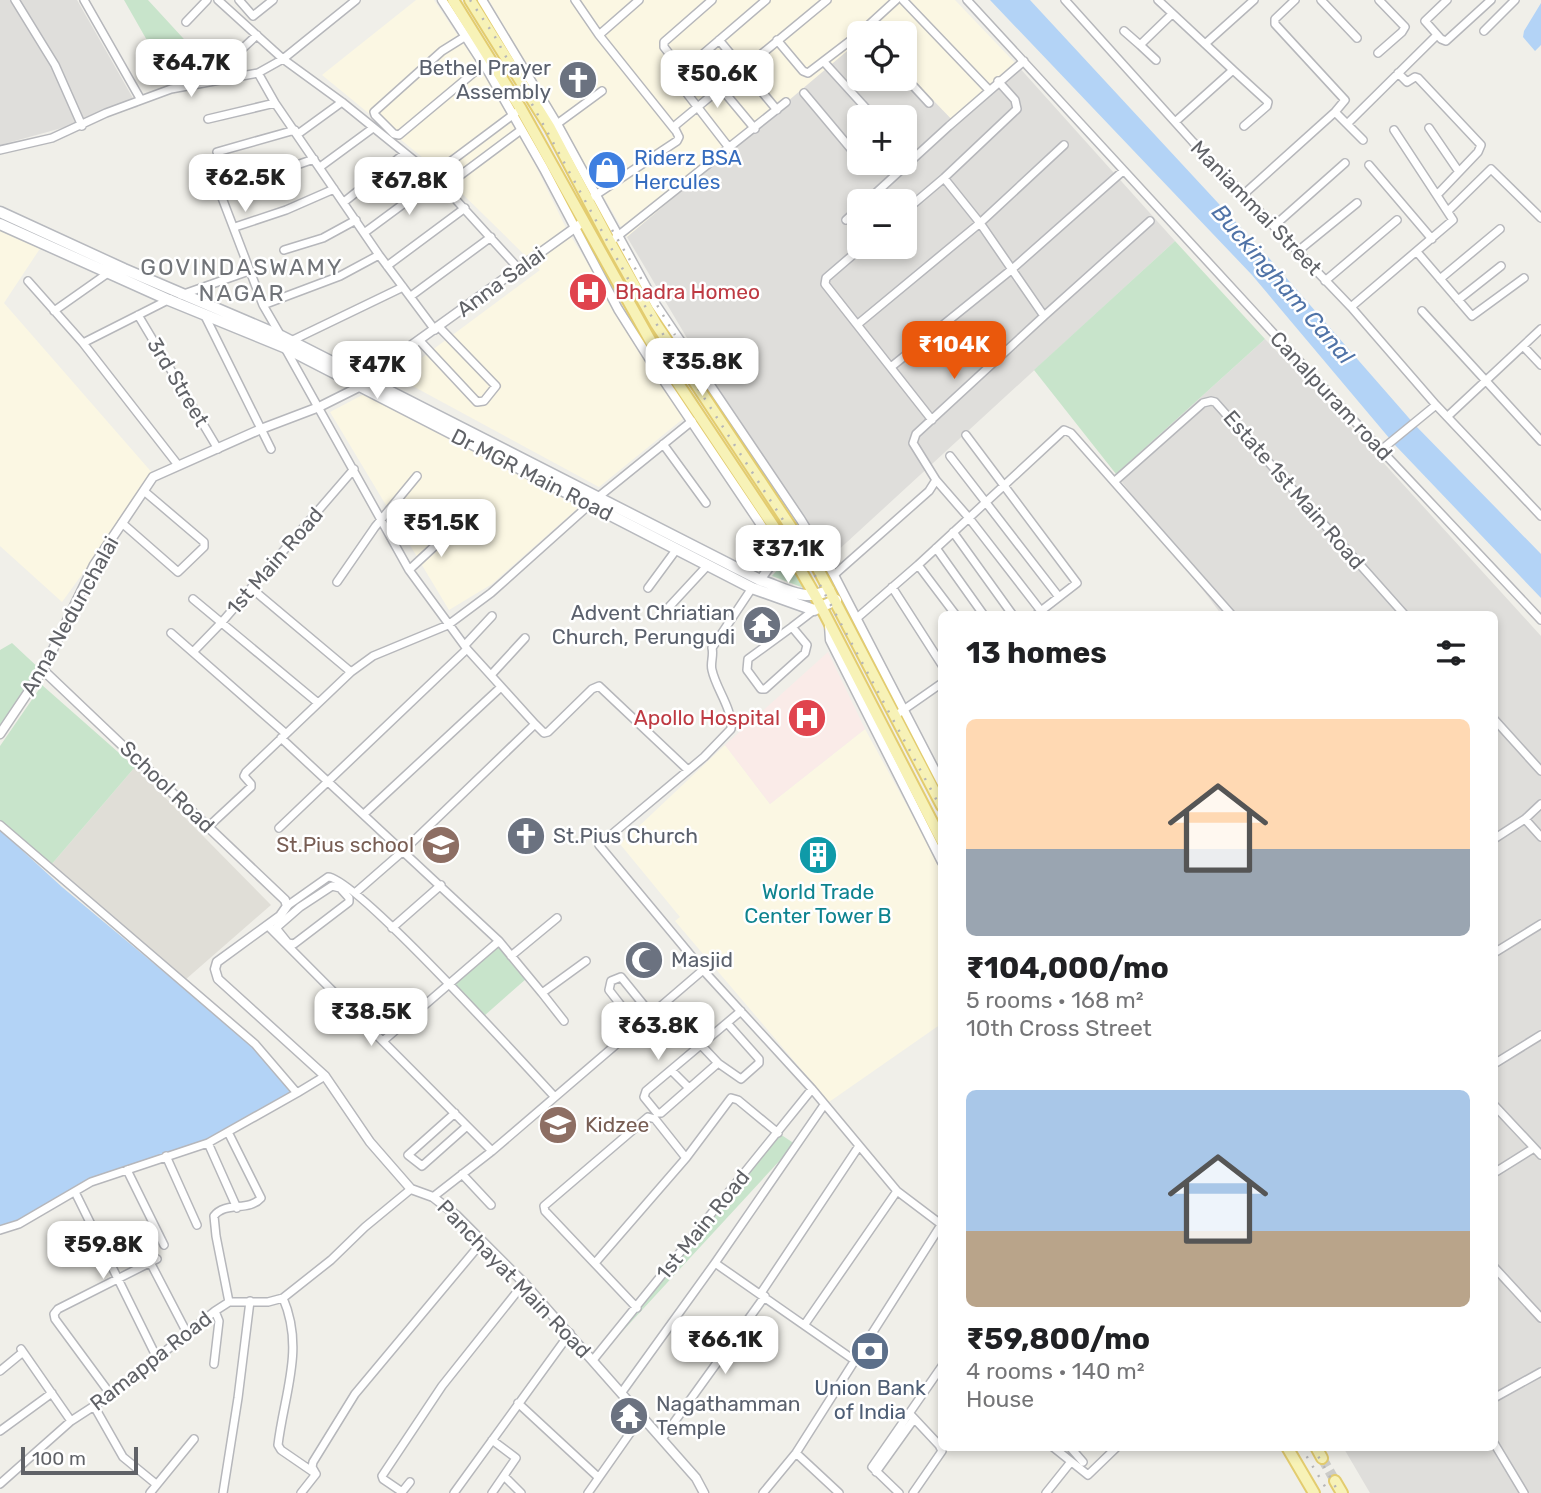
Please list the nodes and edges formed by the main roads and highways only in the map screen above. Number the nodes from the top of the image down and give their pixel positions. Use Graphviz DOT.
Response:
graph roads {
  1 [pos="453,0"];
  2 [pos="470,0"];
  3 [pos="0,212"];
  4 [pos="0,224"];
  5 [pos="285,341"];
  6 [pos="594,501"];
  7 [pos="829,590"];
  8 [pos="836,600"];
  9 [pos="817,605"];
  10 [pos="938,798"];
  11 [pos="938,834"];
  12 [pos="1289,1451"];
  13 [pos="1318,1451"];
  14 [pos="1322,1458"];
  15 [pos="1335,1480"];
  16 [pos="1314,1493"];
  17 [pos="1342,1493"];
  1 -- 9 [label="main road"];
  2 -- 7 [label="main road"];
  3 -- 5 [label="main road, Dr MGR Main Road"];
  4 -- 5 [label="main road, Dr MGR Main Road"];
  5 -- 6 [label="main road, Dr MGR Main Road"];
  6 -- 9 [label="main road, Dr MGR Main Road"];
  6 -- 9 [label="main road, Dr MGR Main Road"];
  7 -- 8 [label="main road"];
  7 -- 9 [label="main road"];
  8 -- 9 [label="main road"];
  8 -- 10 [label="main road"];
  9 -- 11 [label="main road"];
  12 -- 16 [label="main road"];
  13 -- 14 [label="main road"];
  15 -- 17 [label="main road"];
}
